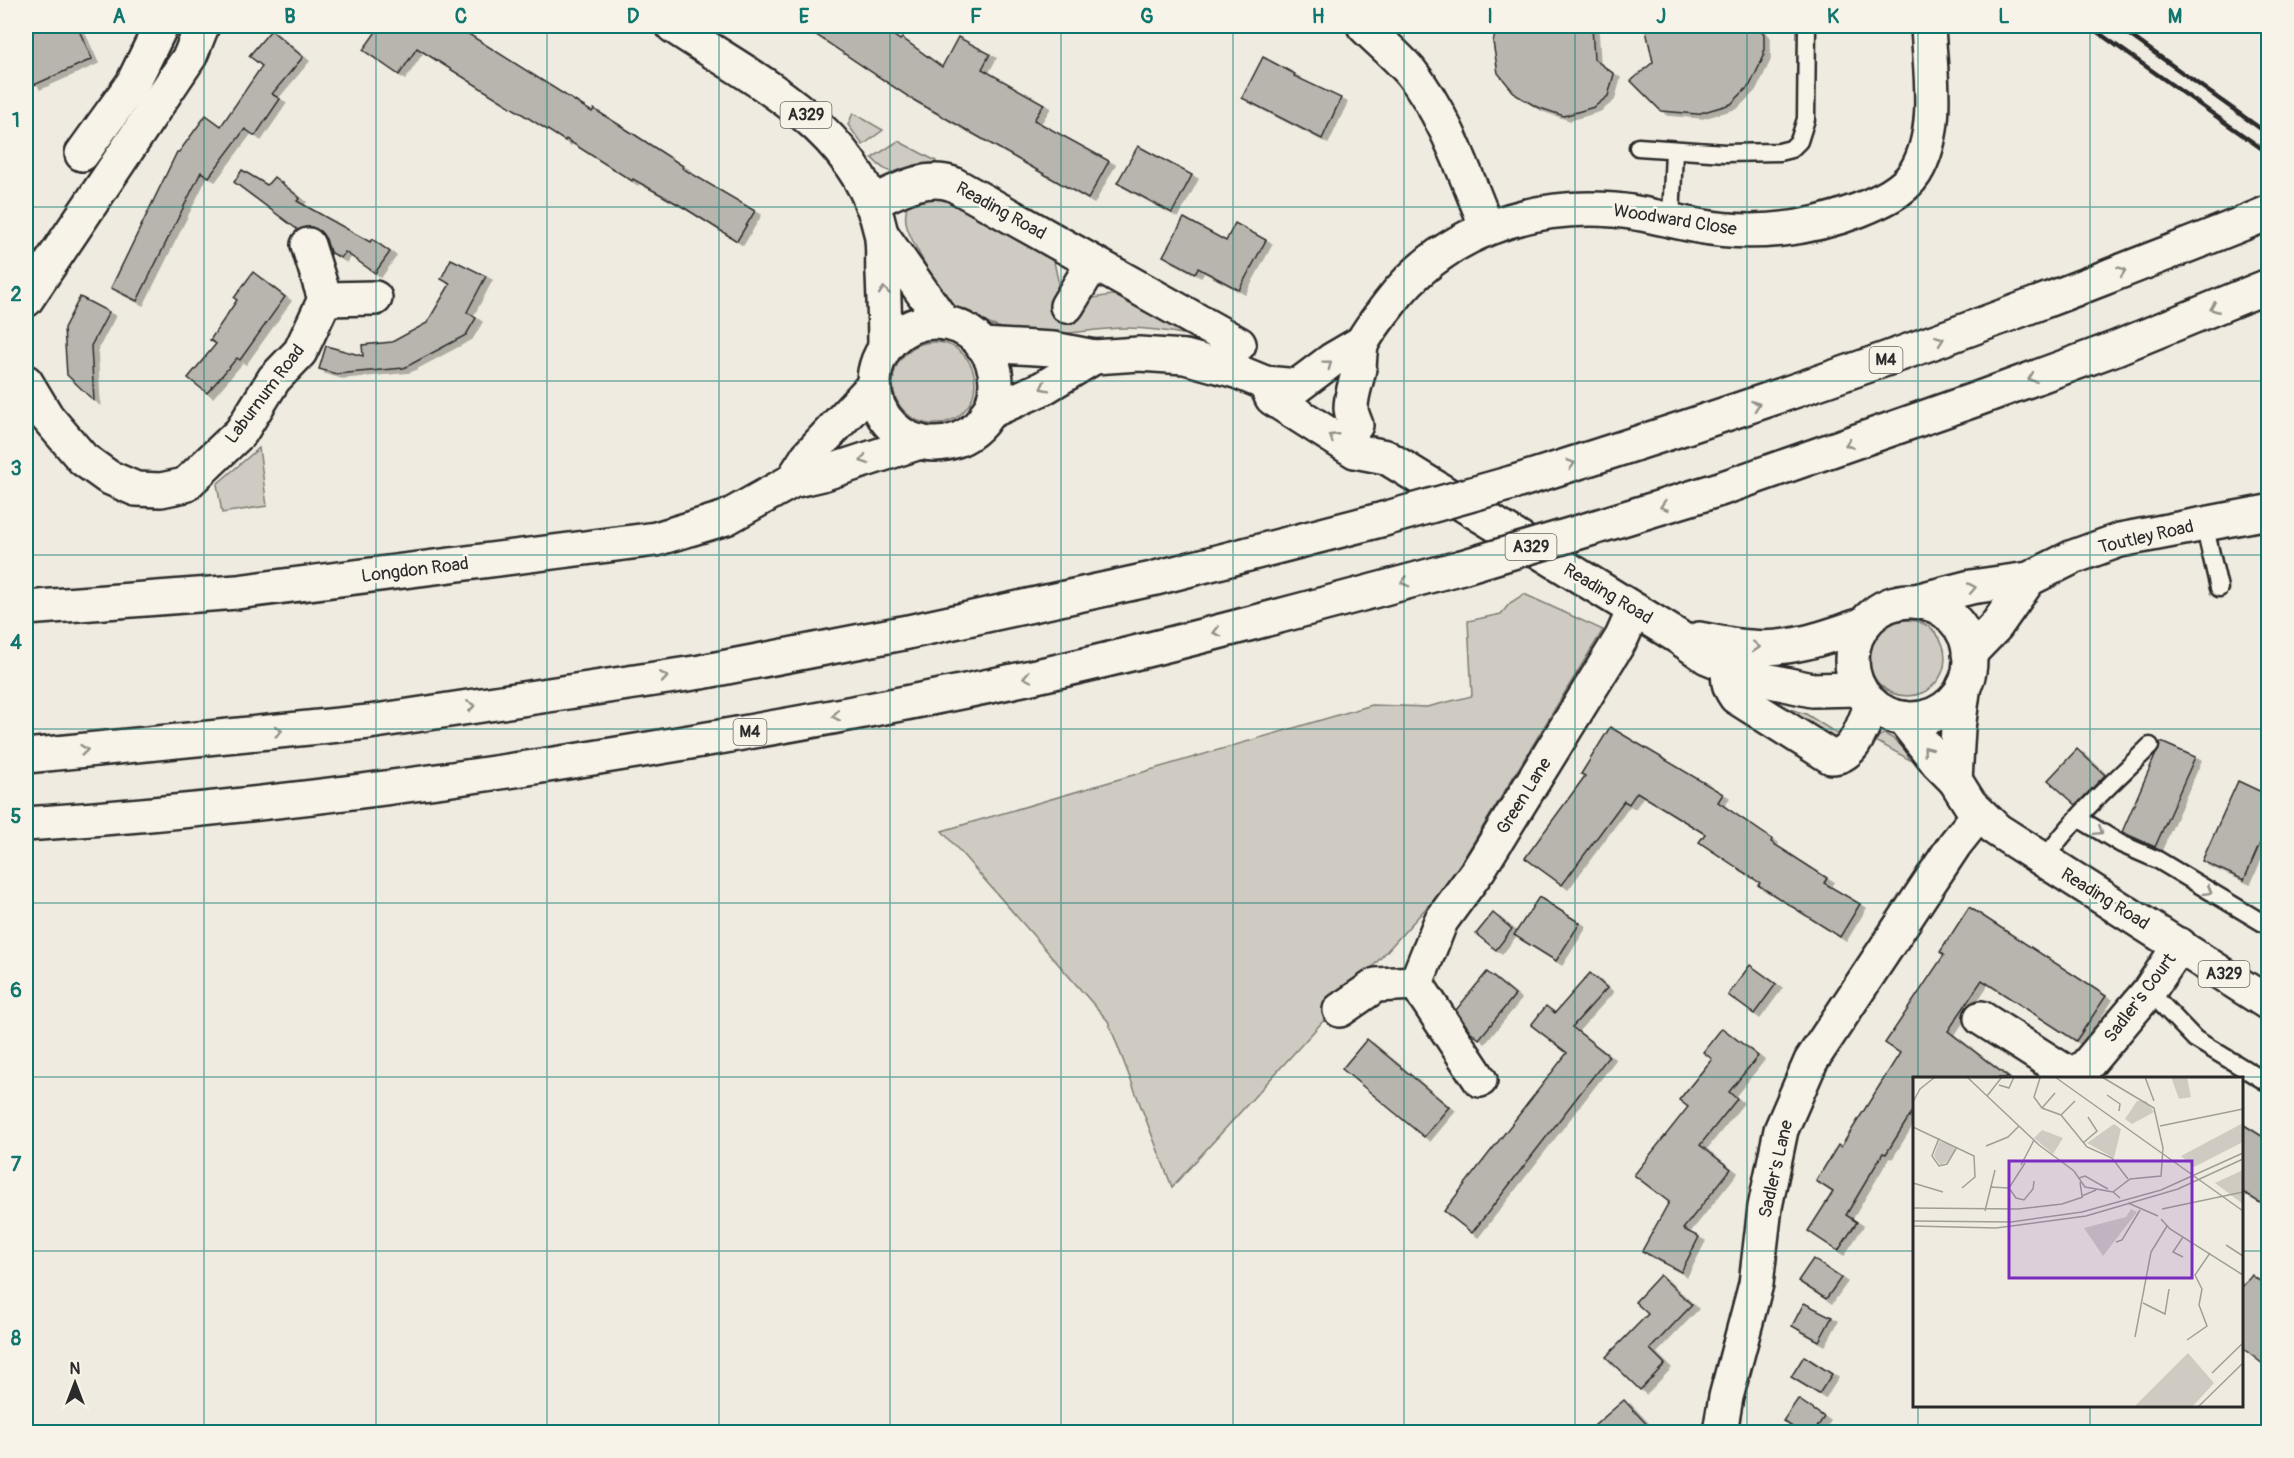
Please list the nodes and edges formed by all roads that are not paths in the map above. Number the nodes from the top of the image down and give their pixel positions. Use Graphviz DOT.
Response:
graph roads {
  1 [pos="161,26"];
  2 [pos="202,26"];
  3 [pos="673,26"];
  4 [pos="1364,26"];
  5 [pos="1807,26"];
  6 [pos="1928,26"];
  7 [pos="1638,147"];
  8 [pos="1674,151"];
  9 [pos="82,154"];
  10 [pos="872,203"];
  11 [pos="2260,217"];
  12 [pos="1671,220"];
  13 [pos="1487,227"];
  14 [pos="882,235"];
  15 [pos="308,245"];
  16 [pos="1093,263"];
  17 [pos="2268,286"];
  18 [pos="375,298"];
  19 [pos="325,299"];
  20 [pos="26,300"];
  21 [pos="1067,306"];
  22 [pos="944,323"];
  23 [pos="1239,344"];
  24 [pos="1361,344"];
  25 [pos="982,345"];
  26 [pos="885,348"];
  27 [pos="1094,357"];
  28 [pos="26,382"];
  29 [pos="874,385"];
  30 [pos="1280,385"];
  31 [pos="987,413"];
  32 [pos="1356,425"];
  33 [pos="920,442"];
  34 [pos="1386,457"];
  35 [pos="792,481"];
  36 [pos="2268,512"];
  37 [pos="2204,524"];
  38 [pos="2029,579"];
  39 [pos="2219,588"];
  40 [pos="1916,601"];
  41 [pos="26,608"];
  42 [pos="1634,610"];
  43 [pos="1864,624"];
  44 [pos="1677,636"];
  45 [pos="1966,669"];
  46 [pos="1733,681"];
  47 [pos="1866,696"];
  48 [pos="1903,718"];
  49 [pos="2150,746"];
  50 [pos="26,756"];
  51 [pos="1955,780"];
  52 [pos="1979,814"];
  53 [pos="2078,818"];
  54 [pos="26,824"];
  55 [pos="2043,861"];
  56 [pos="2268,926"];
  57 [pos="2180,945"];
  58 [pos="1416,983"];
  59 [pos="2149,991"];
  60 [pos="2268,1002"];
  61 [pos="1340,1010"];
  62 [pos="1981,1018"];
  63 [pos="2074,1077"];
  64 [pos="2077,1077"];
  65 [pos="1480,1080"];
  66 [pos="2268,1083"];
  67 [pos="1720,1432"];
  1 -- 9 [label="main road"];
  2 -- 20 [label="main road"];
  3 -- 10 [label="main road, A329"];
  4 -- 13 [label="main road"];
  5 -- 8 [label="lane"];
  6 -- 12 [label="main road, Woodward Close"];
  7 -- 8 [label="lane"];
  8 -- 12 [label="lane"];
  10 -- 14 [label="main road, A329"];
  10 -- 16 [label="main road, Reading Road"];
  50 -- 11 [label="main road, M4, one-way, bridge"];
  12 -- 13 [label="main road, Woodward Close"];
  13 -- 24 [label="main road, Woodward Close"];
  14 -- 22 [label="main road, A329"];
  26 -- 14 [label="main road, A329, one-way"];
  15 -- 19 [label="main road"];
  16 -- 21 [label="main road"];
  16 -- 23 [label="main road, Reading Road"];
  17 -- 54 [label="main road, M4, one-way, bridge"];
  18 -- 19 [label="main road"];
  19 -- 28 [label="main road, Laburnum Road"];
  22 -- 25 [label="main road"];
  22 -- 26 [label="main road"];
  30 -- 24 [label="main road, Woodward Close, one-way"];
  24 -- 32 [label="main road, Woodward Close"];
  25 -- 27 [label="main road, Reading Road / A329"];
  25 -- 31 [label="main road"];
  26 -- 29 [label="main road"];
  27 -- 30 [label="main road, Reading Road / A329"];
  27 -- 31 [label="main road, Reading Road / A329, one-way"];
  29 -- 33 [label="main road"];
  29 -- 35 [label="main road, Longdon Road"];
  30 -- 32 [label="main road, Reading Road / A329"];
  34 -- 30 [label="main road, Reading Road / A329, one-way"];
  31 -- 33 [label="main road"];
  32 -- 34 [label="main road, Reading Road / A329"];
  33 -- 35 [label="main road, Longdon Road, one-way"];
  34 -- 42 [label="main road, Reading Road / A329"];
  35 -- 41 [label="main road, Longdon Road"];
  36 -- 37 [label="main road, Toutley Road"];
  37 -- 38 [label="main road, Toutley Road"];
  37 -- 39 [label="lane"];
  40 -- 38 [label="main road, Toutley Road, one-way"];
  38 -- 45 [label="main road, Toutley Road"];
  40 -- 43 [label="main road"];
  40 -- 45 [label="main road"];
  42 -- 44 [label="main road, Reading Road / A329"];
  42 -- 58 [label="main road, Green Lane"];
  44 -- 43 [label="main road, Reading Road / A329, one-way"];
  43 -- 47 [label="main road"];
  44 -- 46 [label="main road, Reading Road / A329"];
  45 -- 48 [label="main road"];
  45 -- 51 [label="main road"];
  46 -- 47 [label="main road, Reading Road / A329"];
  46 -- 47 [label="main road"];
  47 -- 48 [label="main road"];
  51 -- 48 [label="main road, Reading Road / A329, one-way"];
  49 -- 53 [label="lane"];
  51 -- 52 [label="main road, Reading Road / A329"];
  52 -- 55 [label="main road, Reading Road / A329"];
  52 -- 67 [label="main road, Sadler's Lane"];
  53 -- 55 [label="lane"];
  53 -- 56 [label="lane, one-way"];
  55 -- 57 [label="main road, Reading Road / A329"];
  57 -- 59 [label="main road, Sadler's Court"];
  57 -- 60 [label="main road, Reading Road / A329"];
  58 -- 61 [label="main road"];
  58 -- 65 [label="main road"];
  59 -- 64 [label="main road, Sadler's Court"];
  59 -- 66 [label="lane"];
  62 -- 63 [label="main road, Sadler's Court"];
}
